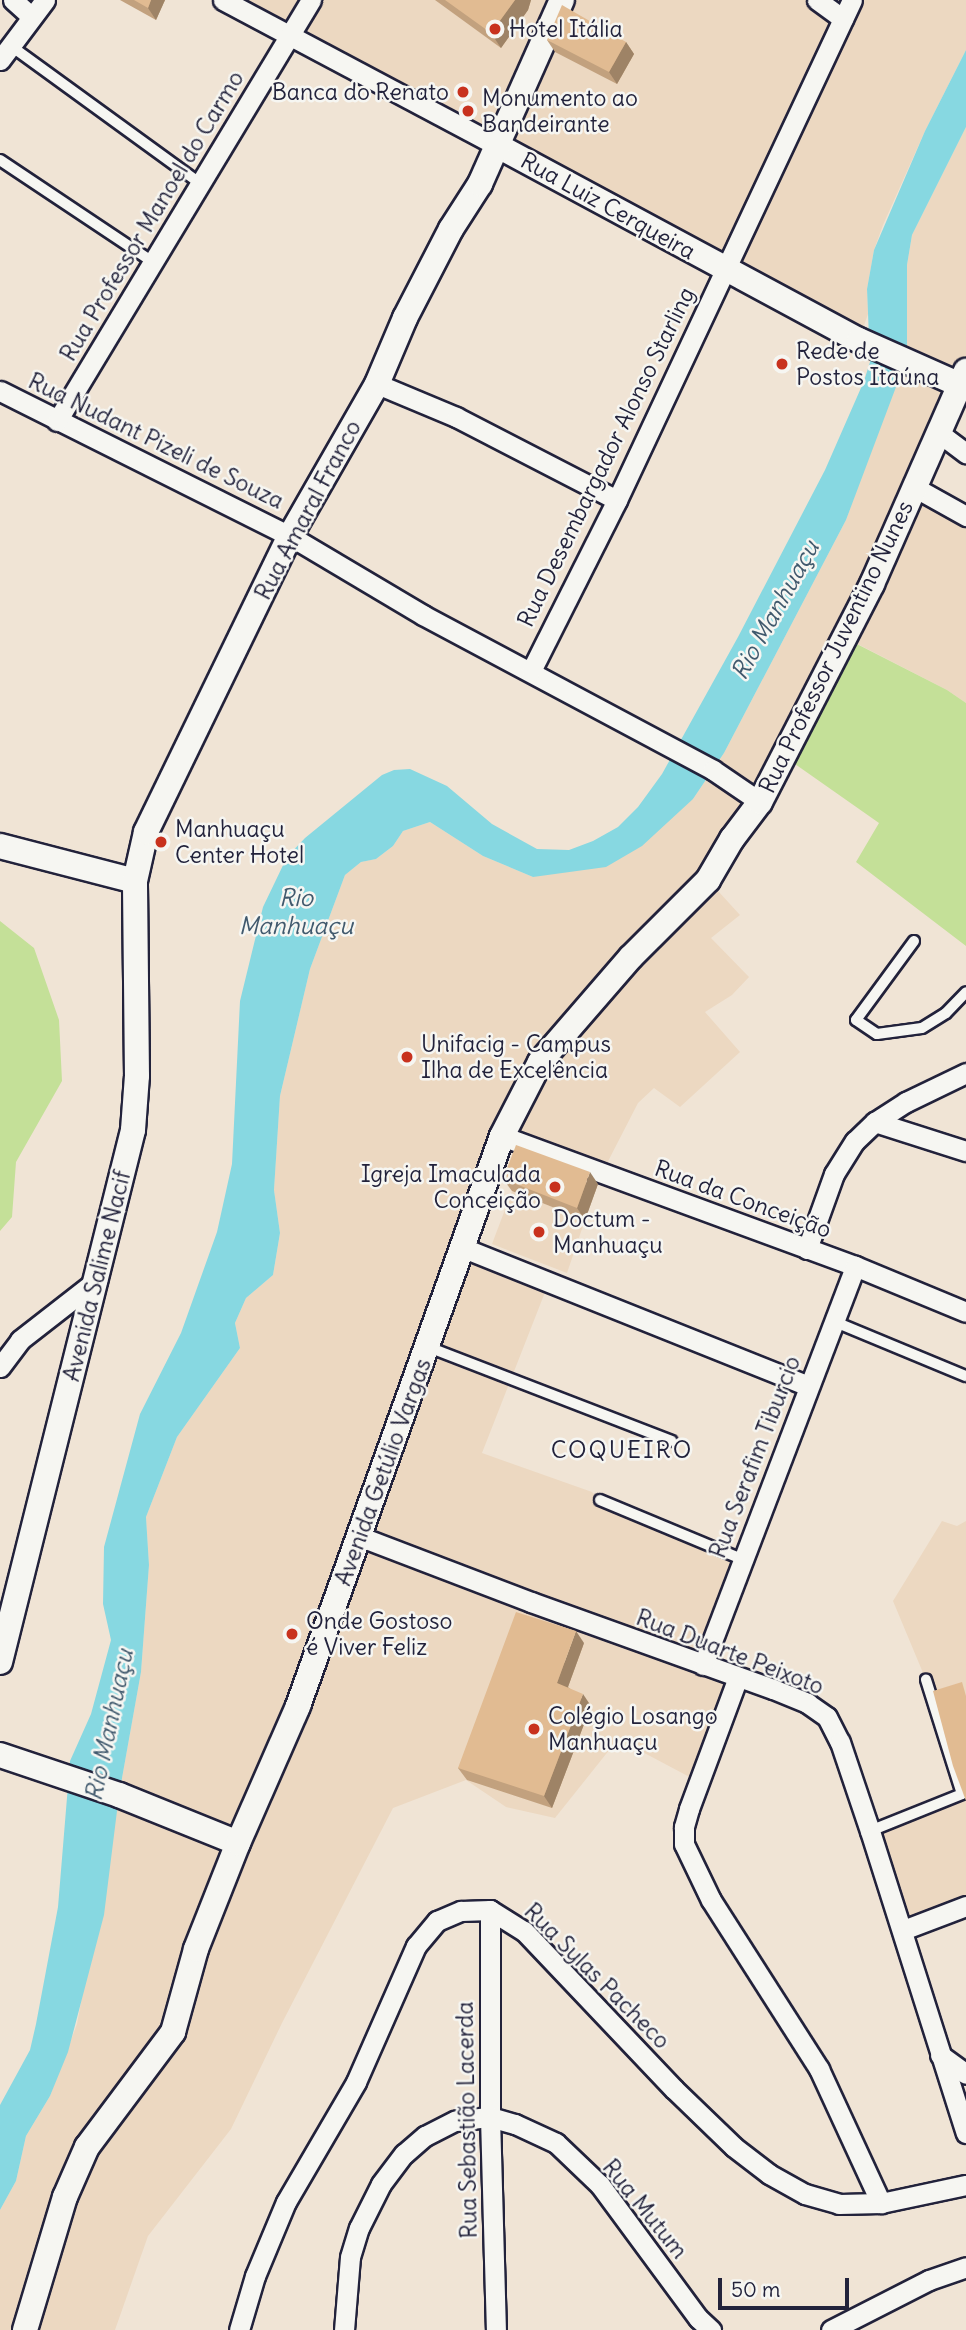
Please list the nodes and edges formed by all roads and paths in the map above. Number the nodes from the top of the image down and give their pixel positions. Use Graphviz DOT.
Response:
graph roads {
  1 [pos="13,0"];
  2 [pos="45,0"];
  3 [pos="223,0"];
  4 [pos="311,0"];
  5 [pos="562,0"];
  6 [pos="817,0"];
  7 [pos="852,0"];
  8 [pos="32,18"];
  9 [pos="843,19"];
  10 [pos="290,38"];
  11 [pos="6,53"];
  12 [pos="498,146"];
  13 [pos="0,160"];
  14 [pos="198,183"];
  15 [pos="153,262"];
  16 [pos="723,269"];
  17 [pos="964,382"];
  18 [pos="377,384"];
  19 [pos="0,391"];
  20 [pos="57,421"];
  21 [pos="939,433"];
  22 [pos="966,453"];
  23 [pos="914,487"];
  24 [pos="618,500"];
  25 [pos="966,516"];
  26 [pos="290,536"];
  27 [pos="531,671"];
  28 [pos="760,802"];
  29 [pos="0,846"];
  30 [pos="135,881"];
  31 [pos="914,941"];
  32 [pos="966,992"];
  33 [pos="966,1073"];
  34 [pos="875,1122"];
  35 [pos="502,1136"];
  36 [pos="966,1151"];
  37 [pos="461,1247"];
  38 [pos="807,1249"];
  39 [pos="855,1266"];
  40 [pos="97,1280"];
  41 [pos="966,1312"];
  42 [pos="833,1321"];
  43 [pos="427,1347"];
  44 [pos="0,1367"];
  45 [pos="966,1376"];
  46 [pos="808,1386"];
  47 [pos="672,1441"];
  48 [pos="600,1500"];
  49 [pos="361,1537"];
  50 [pos="742,1559"];
  51 [pos="20,1592"];
  52 [pos="0,1607"];
  53 [pos="0,1662"];
  54 [pos="703,1665"];
  55 [pos="738,1677"];
  56 [pos="926,1680"];
  57 [pos="0,1755"];
  58 [pos="870,1831"];
  59 [pos="238,1843"];
  60 [pos="966,1906"];
  61 [pos="490,1910"];
  62 [pos="902,1930"];
  63 [pos="940,2055"];
  64 [pos="966,2074"];
  65 [pos="490,2117"];
  66 [pos="966,2133"];
  67 [pos="966,2185"];
  68 [pos="881,2203"];
  69 [pos="966,2267"];
  70 [pos="25,2330"];
  71 [pos="239,2330"];
  72 [pos="344,2330"];
  73 [pos="496,2330"];
  74 [pos="711,2330"];
  75 [pos="831,2330"];
  1 -- 8 [label="street"];
  2 -- 8 [label="street"];
  3 -- 10 [label="street, Rua Luiz Cerqueira"];
  4 -- 10 [label="street, Rua Professor Manoel do Carmo"];
  5 -- 12 [label="street, Rua Amaral Franco"];
  6 -- 9 [label="street"];
  7 -- 9 [label="street, Rua Desembargador Alonso Starling"];
  8 -- 11 [label="street"];
  9 -- 16 [label="street, Rua Desembargador Alonso Starling"];
  10 -- 12 [label="street, Rua Luiz Cerqueira"];
  10 -- 14 [label="street, Rua Professor Manoel do Carmo"];
  11 -- 14 [label="lane"];
  12 -- 16 [label="street, Rua Luiz Cerqueira"];
  12 -- 18 [label="street, Rua Amaral Franco"];
  13 -- 15 [label="lane"];
  14 -- 15 [label="street, Rua Professor Manoel do Carmo"];
  15 -- 20 [label="street, Rua Professor Manoel do Carmo"];
  16 -- 17 [label="street, Rua Luiz Cerqueira"];
  16 -- 24 [label="street, Rua Desembargador Alonso Starling"];
  17 -- 21 [label="street, Rua Professor Juventino Nunes"];
  18 -- 24 [label="street"];
  18 -- 26 [label="street, Rua Amaral Franco"];
  19 -- 20 [label="street, Rua Nudant Pizeli de Souza"];
  20 -- 26 [label="street, Rua Nudant Pizeli de Souza"];
  21 -- 22 [label="street"];
  21 -- 23 [label="street, Rua Professor Juventino Nunes"];
  23 -- 25 [label="street"];
  23 -- 28 [label="street, Rua Professor Juventino Nunes"];
  24 -- 27 [label="street, Rua Desembargador Alonso Starling"];
  26 -- 27 [label="street, Rua Nudant Pizeli de Souza"];
  26 -- 30 [label="street, Rua Amaral Franco"];
  27 -- 28 [label="street, Rua Nudant Pizeli de Souza"];
  28 -- 35 [label="street, Rua Professor Juventino Nunes"];
  29 -- 30 [label="street"];
  30 -- 40 [label="street, Avenida Salime Nacif"];
  31 -- 32 [label="lane"];
  33 -- 34 [label="street"];
  34 -- 36 [label="street"];
  34 -- 38 [label="street"];
  35 -- 37 [label="street, Avenida Getúlio Vargas"];
  35 -- 38 [label="street, Rua da Conceição"];
  37 -- 43 [label="street, Avenida Getúlio Vargas"];
  37 -- 46 [label="street"];
  38 -- 39 [label="street, Rua da Conceição"];
  39 -- 41 [label="street, Rua da Conceição"];
  39 -- 42 [label="street, Rua Serafim Tiburcio"];
  40 -- 44 [label="street"];
  40 -- 51 [label="street, Avenida Salime Nacif"];
  42 -- 45 [label="lane"];
  42 -- 46 [label="street, Rua Serafim Tiburcio"];
  43 -- 47 [label="lane"];
  43 -- 49 [label="street, Avenida Getúlio Vargas"];
  46 -- 50 [label="street, Rua Serafim Tiburcio"];
  48 -- 50 [label="lane"];
  49 -- 54 [label="street, Rua Duarte Peixoto"];
  49 -- 59 [label="street, Avenida Getúlio Vargas"];
  50 -- 54 [label="street, Rua Serafim Tiburcio"];
  51 -- 52 [label="street"];
  51 -- 53 [label="street, Avenida Salime Nacif"];
  54 -- 55 [label="street, Rua Duarte Peixoto"];
  55 -- 58 [label="street, Rua Duarte Peixoto"];
  55 -- 68 [label="street"];
  56 -- 58 [label="lane"];
  57 -- 59 [label="street"];
  58 -- 62 [label="street, Rua Duarte Peixoto"];
  59 -- 70 [label="street, Avenida Getúlio Vargas"];
  60 -- 62 [label="street"];
  61 -- 65 [label="street, Rua Sebastião Lacerda"];
  61 -- 68 [label="street, Rua Sylas Pacheco"];
  61 -- 71 [label="street, Rua Sylas Pacheco"];
  62 -- 63 [label="street, Rua Duarte Peixoto"];
  63 -- 64 [label="street"];
  63 -- 66 [label="street, Rua Duarte Peixoto"];
  65 -- 72 [label="street"];
  65 -- 73 [label="street, Rua Sebastião Lacerda"];
  65 -- 74 [label="street, Rua Mutum"];
  67 -- 68 [label="street, Rua Sylas Pacheco"];
  69 -- 75 [label="street"];
}
